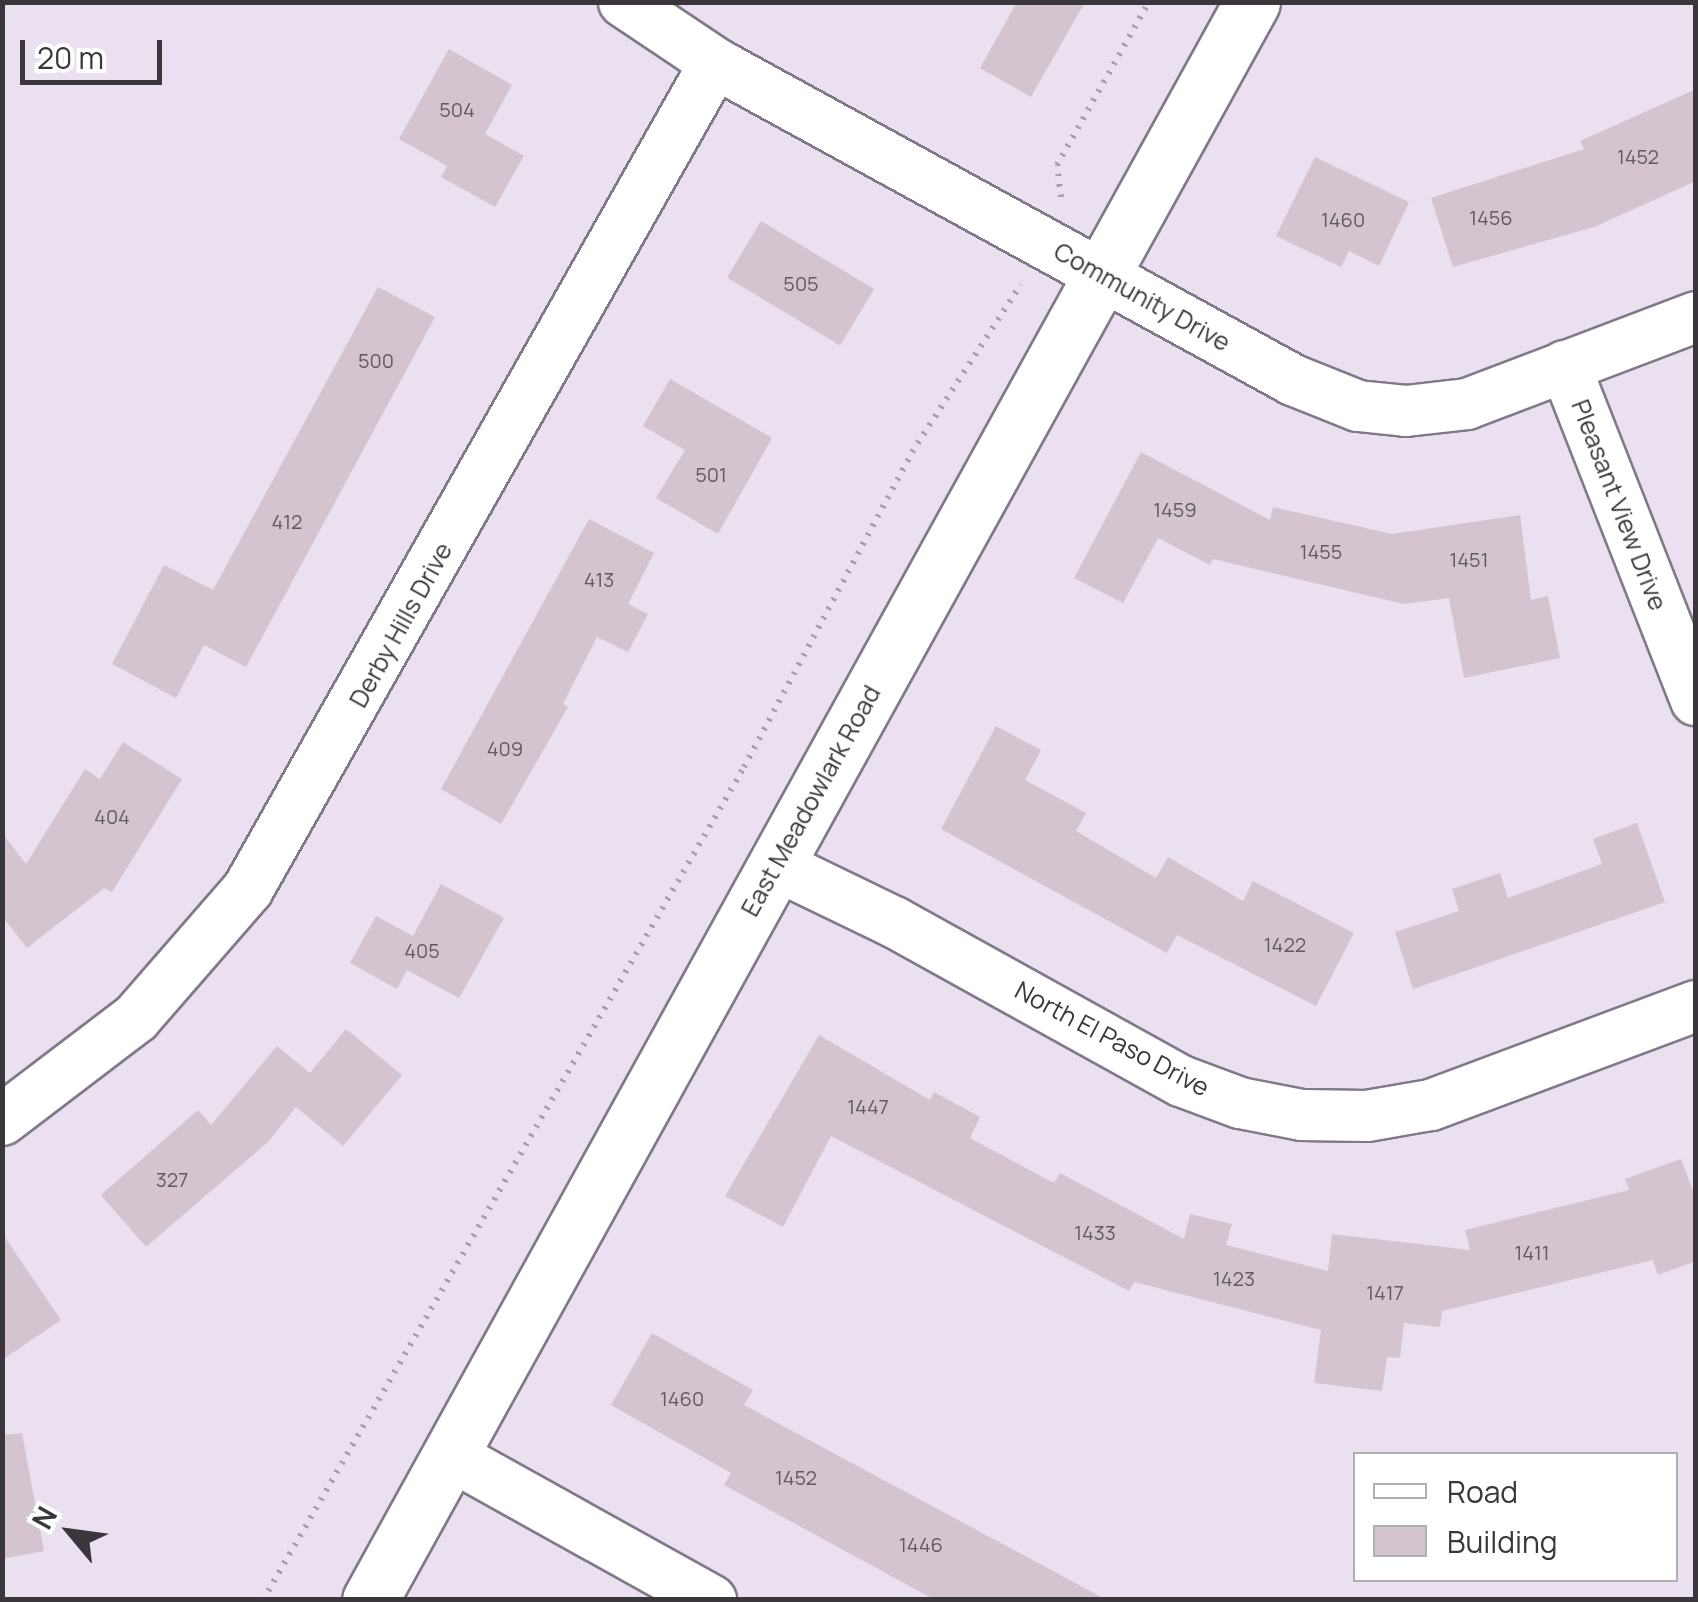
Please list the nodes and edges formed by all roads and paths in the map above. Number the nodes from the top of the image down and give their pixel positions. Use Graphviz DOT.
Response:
graph roads {
  1 [pos="624,2"];
  2 [pos="1149,2"];
  3 [pos="1252,2"];
  4 [pos="715,63"];
  5 [pos="1062,205"];
  6 [pos="1102,274"];
  7 [pos="1010,306"];
  8 [pos="1696,317"];
  9 [pos="1565,366"];
  10 [pos="1696,700"];
  11 [pos="776,865"];
  12 [pos="1696,1006"];
  13 [pos="2,1120"];
  14 [pos="450,1455"];
  15 [pos="263,1600"];
  16 [pos="370,1600"];
  17 [pos="711,1600"];
  1 -- 4 [label="street, Community Drive"];
  2 -- 5 [label="path"];
  3 -- 6 [label="main road, East Meadowlark Road"];
  4 -- 6 [label="street, Community Drive"];
  4 -- 13 [label="street, Derby Hills Drive"];
  6 -- 9 [label="street, Community Drive"];
  6 -- 11 [label="main road, East Meadowlark Road"];
  7 -- 15 [label="path"];
  8 -- 9 [label="street, Community Drive"];
  9 -- 10 [label="street, Pleasant View Drive"];
  11 -- 12 [label="street, North El Paso Drive"];
  11 -- 14 [label="main road, East Meadowlark Road"];
  14 -- 16 [label="main road, East Meadowlark Road"];
  14 -- 17 [label="street"];
}
